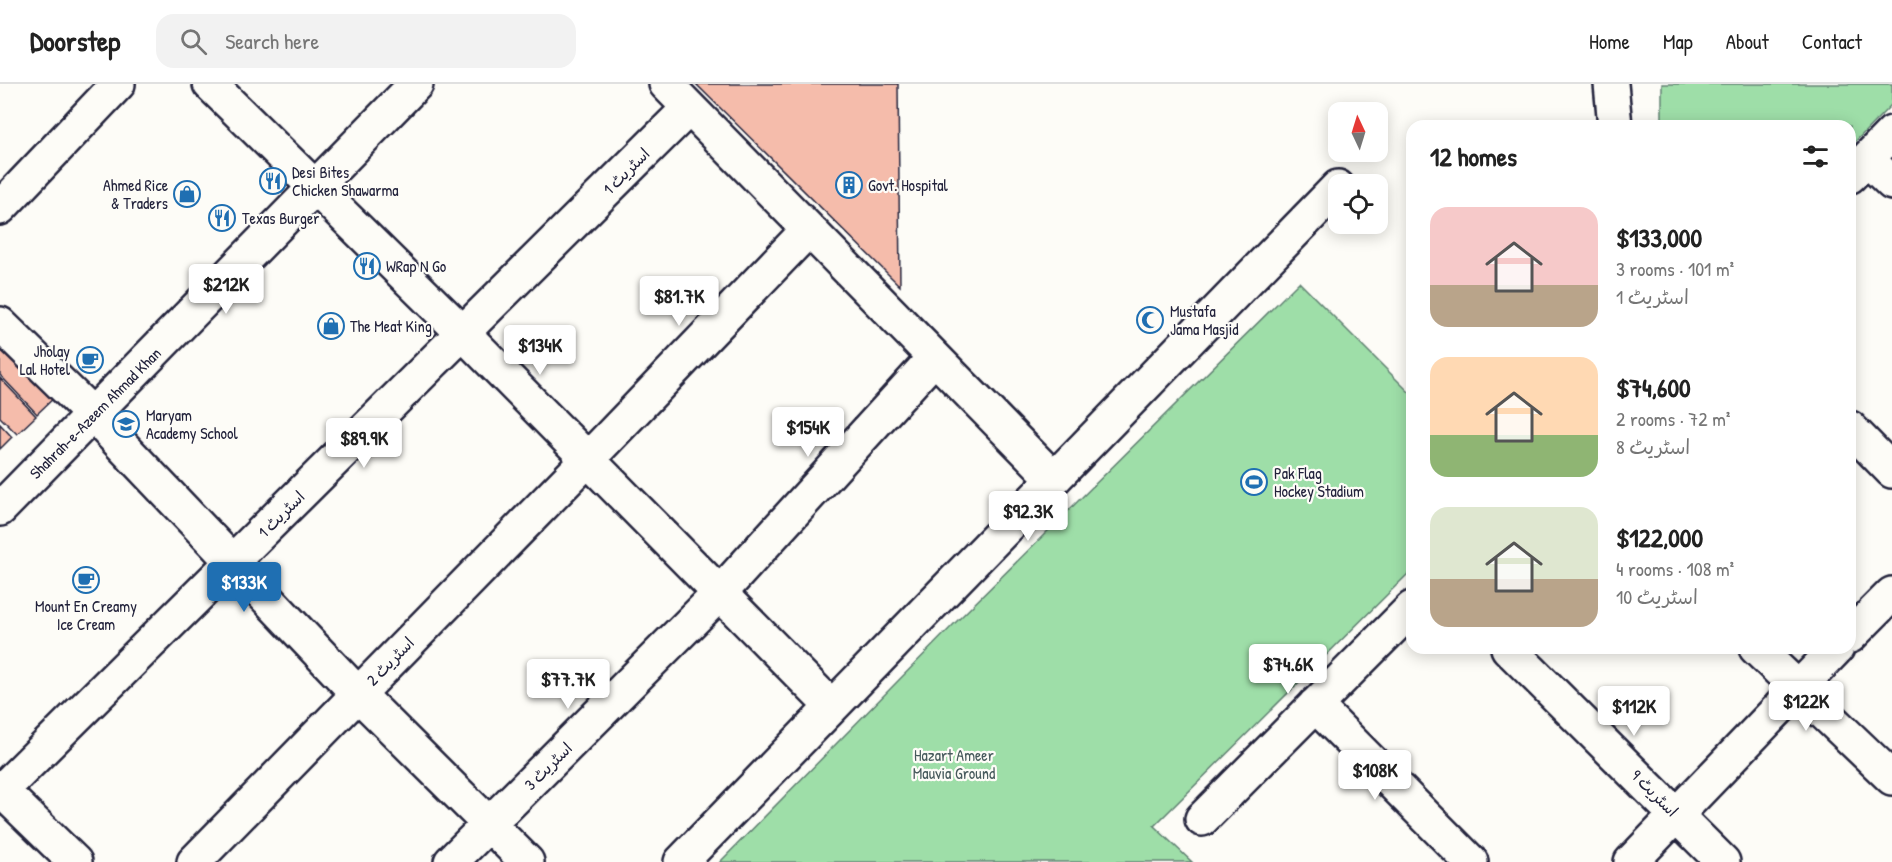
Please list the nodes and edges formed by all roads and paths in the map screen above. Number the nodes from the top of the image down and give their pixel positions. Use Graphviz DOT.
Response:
graph roads {
  1 [pos="118,84"];
  2 [pos="210,84"];
  3 [pos="416,84"];
  4 [pos="666,84"];
  5 [pos="1611,84"];
  6 [pos="689,108"];
  7 [pos="1614,120"];
  8 [pos="1892,134"];
  9 [pos="1858,167"];
  10 [pos="1892,183"];
  11 [pos="314,187"];
  12 [pos="1328,197"];
  13 [pos="0,208"];
  14 [pos="808,230"];
  15 [pos="0,324"];
  16 [pos="464,334"];
  17 [pos="934,358"];
  18 [pos="93,415"];
  19 [pos="1856,434"];
  20 [pos="587,460"];
  21 [pos="1892,471"];
  22 [pos="1054,479"];
  23 [pos="0,508"];
  24 [pos="231,563"];
  25 [pos="720,593"];
  26 [pos="1892,594"];
  27 [pos="1406,614"];
  28 [pos="1856,630"];
  29 [pos="1514,654"];
  30 [pos="1762,654"];
  31 [pos="1831,654"];
  32 [pos="1797,687"];
  33 [pos="358,694"];
  34 [pos="1315,705"];
  35 [pos="832,707"];
  36 [pos="1892,778"];
  37 [pos="1,790"];
  38 [pos="1677,815"];
  39 [pos="1202,819"];
  40 [pos="489,825"];
  41 [pos="75,862"];
  42 [pos="194,862"];
  43 [pos="452,862"];
  44 [pos="527,862"];
  45 [pos="681,862"];
  46 [pos="1471,862"];
  47 [pos="1631,862"];
  48 [pos="1723,862"];
  1 -- 13 [label="street"];
  2 -- 11 [label="street"];
  3 -- 11 [label="street, Shahrah-e-Azeem Ahmad Khan"];
  4 -- 6 [label="street"];
  5 -- 7 [label="street"];
  6 -- 14 [label="street"];
  6 -- 16 [label="street, اسٹریٹ 1"];
  8 -- 9 [label="street"];
  9 -- 10 [label="street"];
  11 -- 16 [label="street"];
  11 -- 18 [label="street, Shahrah-e-Azeem Ahmad Khan"];
  12 -- 22 [label="street"];
  14 -- 17 [label="street"];
  14 -- 20 [label="street, اسٹریٹ 2"];
  15 -- 18 [label="street"];
  16 -- 20 [label="street"];
  16 -- 24 [label="street, اسٹریٹ 1"];
  17 -- 22 [label="street"];
  17 -- 25 [label="street, اسٹریٹ 3"];
  18 -- 23 [label="street, Shahrah-e-Azeem Ahmad Khan"];
  18 -- 24 [label="street"];
  19 -- 21 [label="street"];
  20 -- 25 [label="street"];
  20 -- 33 [label="street, اسٹریٹ 2"];
  22 -- 35 [label="street"];
  24 -- 33 [label="street"];
  24 -- 37 [label="street, اسٹریٹ 1"];
  25 -- 35 [label="street"];
  25 -- 40 [label="street, اسٹریٹ 3"];
  26 -- 28 [label="street"];
  27 -- 34 [label="street"];
  29 -- 38 [label="street, اسٹریٹ 9"];
  30 -- 32 [label="street"];
  31 -- 32 [label="street"];
  32 -- 36 [label="street"];
  32 -- 38 [label="street"];
  33 -- 40 [label="street"];
  33 -- 42 [label="street, اسٹریٹ 2"];
  34 -- 39 [label="street"];
  34 -- 46 [label="street"];
  35 -- 45 [label="street"];
  37 -- 41 [label="street"];
  38 -- 47 [label="street"];
  38 -- 48 [label="street, اسٹریٹ 9"];
  40 -- 43 [label="street, اسٹریٹ 3"];
  40 -- 44 [label="street"];
}
